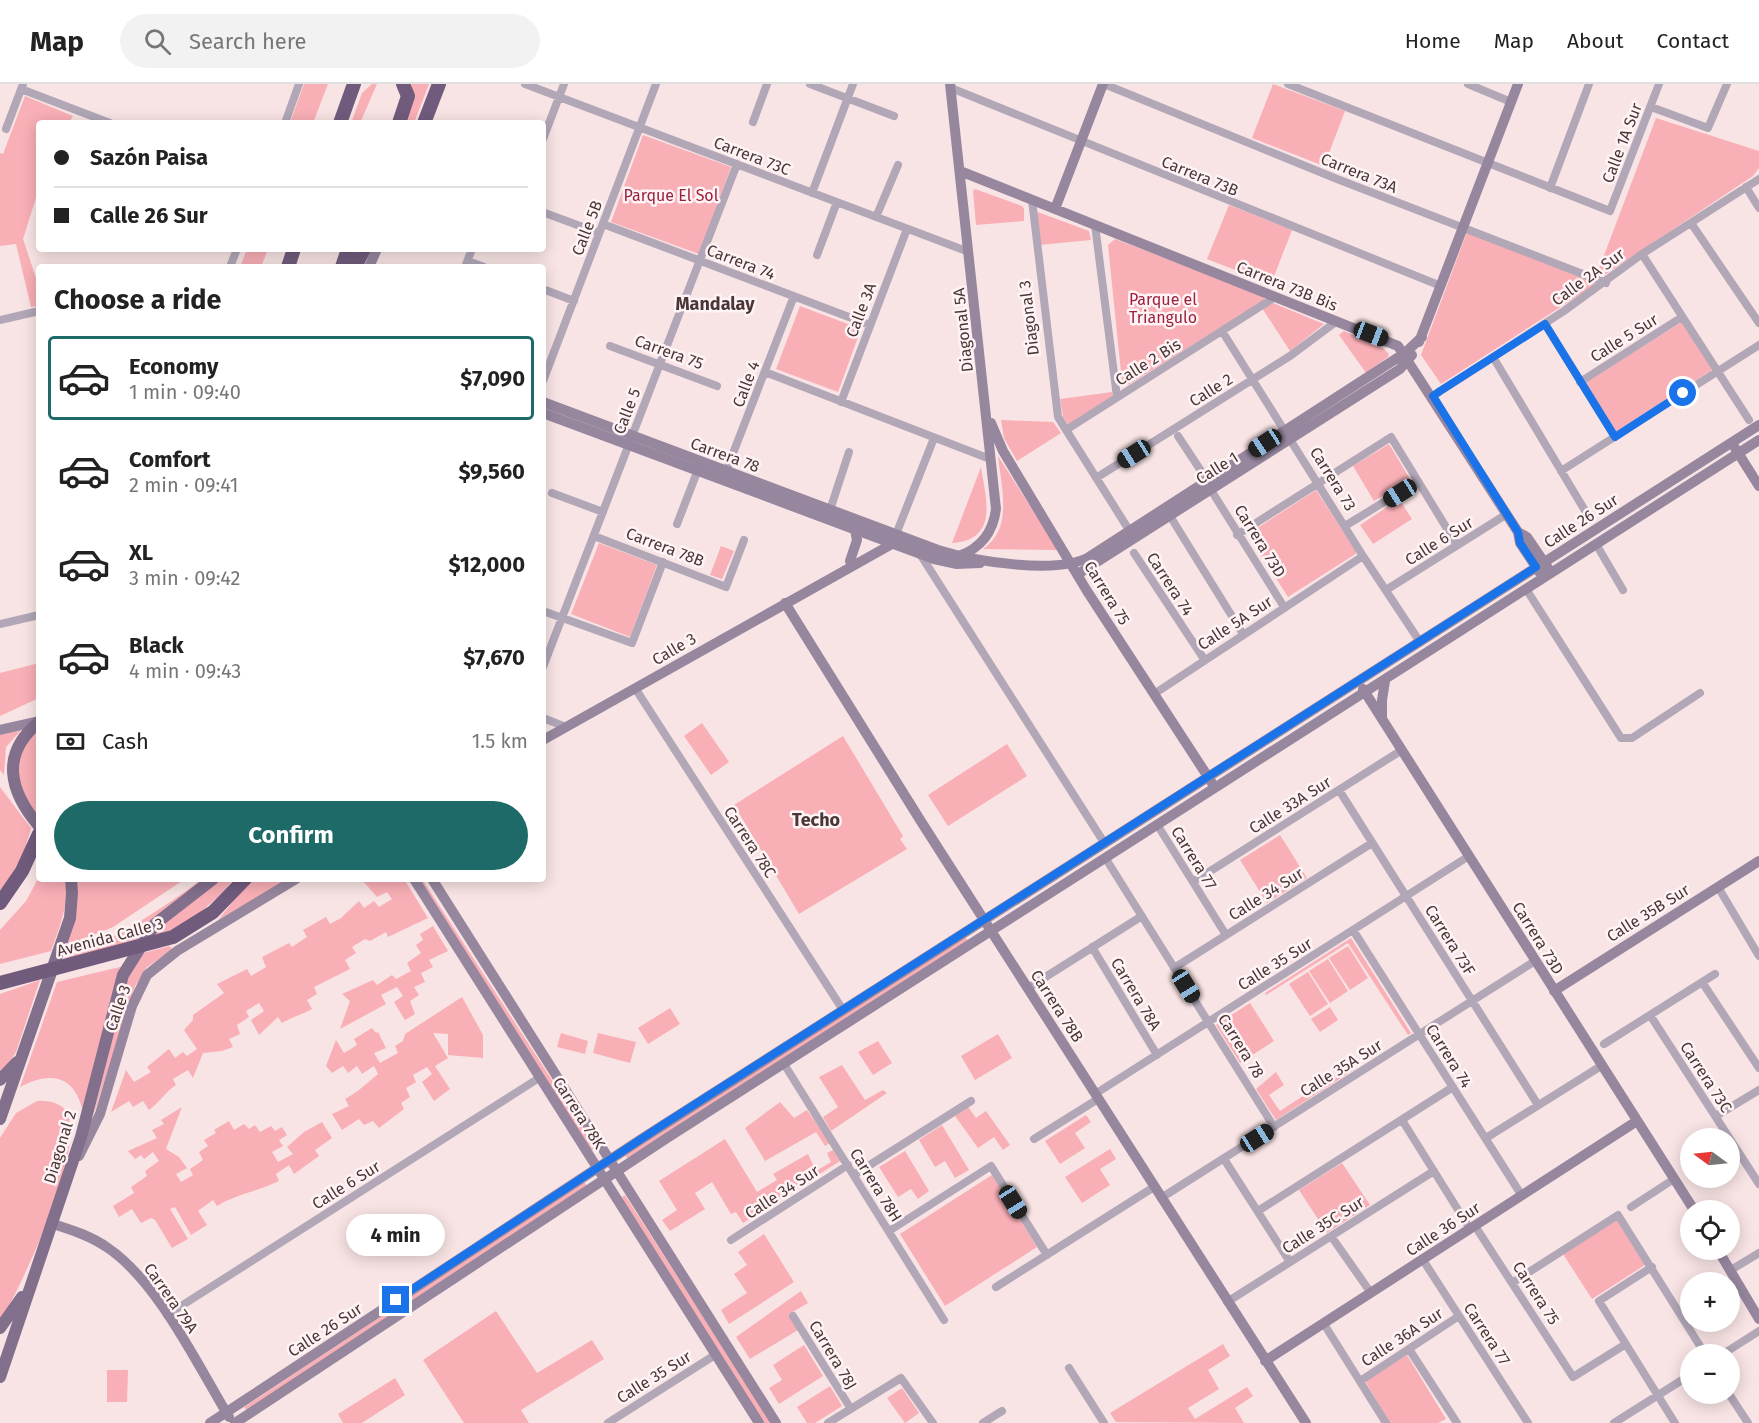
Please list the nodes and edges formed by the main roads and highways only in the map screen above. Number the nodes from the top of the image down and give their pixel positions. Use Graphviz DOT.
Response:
graph roads {
  1 [pos="403,84"];
  2 [pos="439,84"];
  3 [pos="355,86"];
  4 [pos="341,120"];
  5 [pos="400,120"];
  6 [pos="425,120"];
  7 [pos="36,724"];
  8 [pos="0,779"];
  9 [pos="21,805"];
  10 [pos="36,822"];
  11 [pos="36,841"];
  12 [pos="71,882"];
  13 [pos="209,882"];
  14 [pos="241,882"];
  15 [pos="0,903"];
  16 [pos="0,983"];
  17 [pos="21,1056"];
  18 [pos="0,1080"];
  19 [pos="0,1119"];
  20 [pos="36,1271"];
  21 [pos="0,1328"];
  22 [pos="0,1377"];
  1 -- 5 [label="highway"];
  2 -- 6 [label="highway"];
  3 -- 4 [label="highway"];
  7 -- 9 [label="main road"];
  8 -- 9 [label="main road"];
  9 -- 10 [label="main road"];
  11 -- 15 [label="highway"];
  12 -- 17 [label="main road"];
  13 -- 20 [label="main road, Diagonal 2"];
  14 -- 16 [label="highway, Avenida Calle 3"];
  17 -- 18 [label="main road"];
  17 -- 19 [label="main road"];
  20 -- 21 [label="main road"];
  20 -- 22 [label="main road, Diagonal 2"];
}
